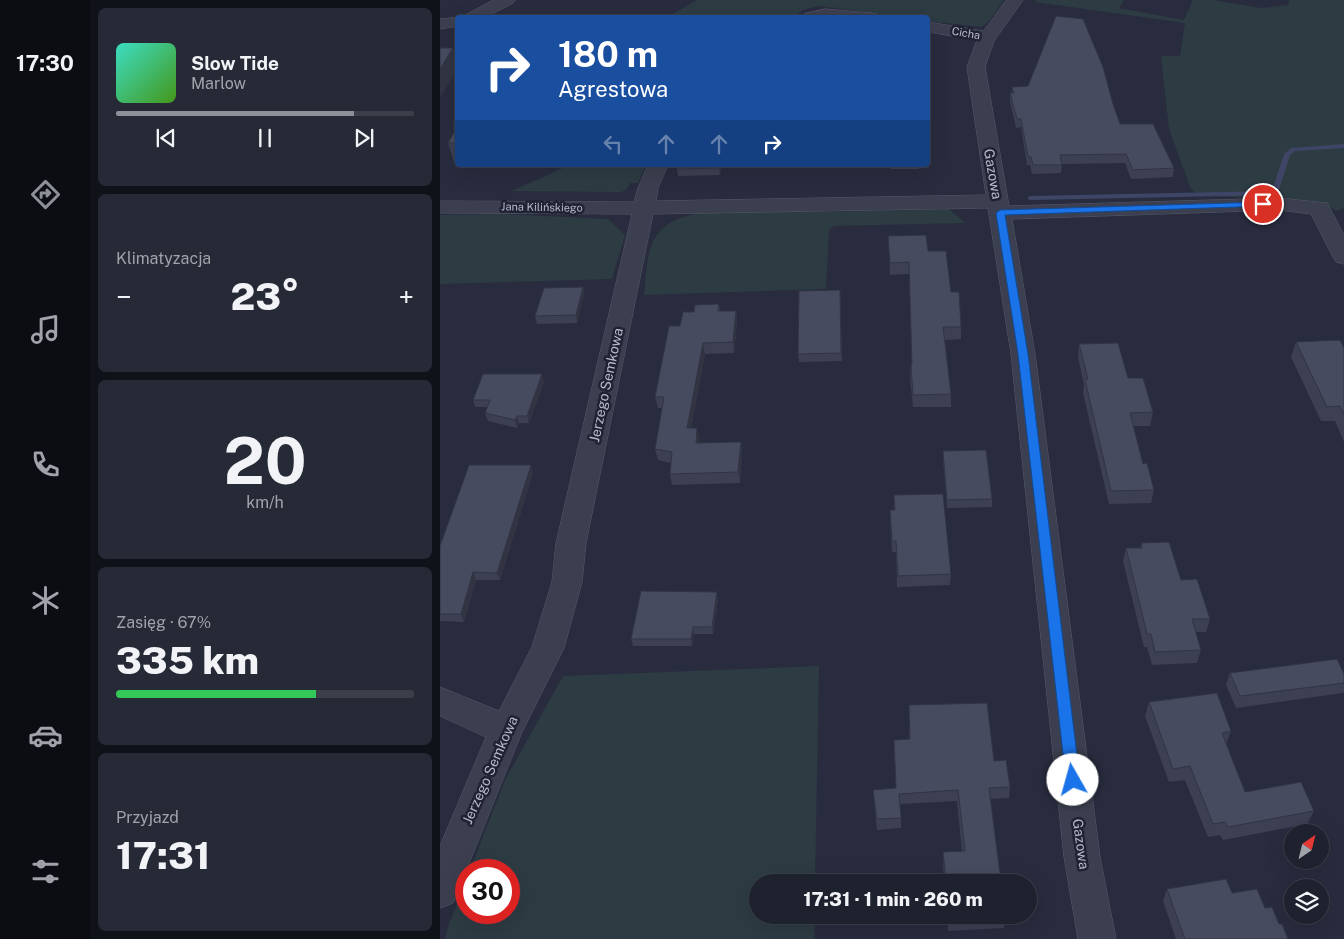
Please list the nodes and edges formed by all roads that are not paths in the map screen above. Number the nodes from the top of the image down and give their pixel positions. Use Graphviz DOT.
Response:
graph roads {
  1 [pos="507,0"];
  2 [pos="1016,0"];
  3 [pos="475,15"];
  4 [pos="820,15"];
  5 [pos="836,15"];
  6 [pos="930,27"];
  7 [pos="988,37"];
  8 [pos="657,167"];
  9 [pos="440,207"];
  10 [pos="999,207"];
  11 [pos="645,208"];
  12 [pos="1344,257"];
  13 [pos="440,702"];
  14 [pos="506,730"];
  15 [pos="440,890"];
  16 [pos="1097,939"];
  1 -- 3 [label="street"];
  2 -- 7 [label="street, Cicha"];
  4 -- 5 [label="street"];
  6 -- 7 [label="street, Cicha"];
  7 -- 10 [label="street, Gazowa"];
  8 -- 11 [label="street"];
  9 -- 11 [label="street, Jana Kilińskiego"];
  10 -- 11 [label="street"];
  10 -- 12 [label="street"];
  10 -- 16 [label="street, Gazowa"];
  11 -- 14 [label="street, Jerzego Semkowa"];
  13 -- 14 [label="street"];
  14 -- 15 [label="street, Jerzego Semkowa"];
}
